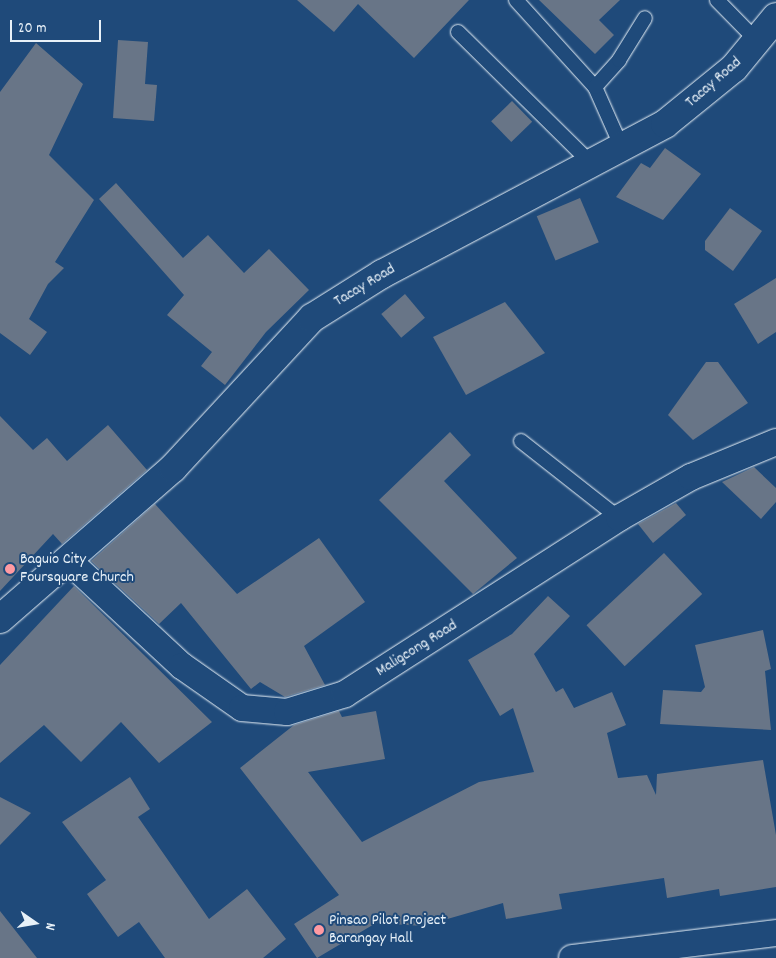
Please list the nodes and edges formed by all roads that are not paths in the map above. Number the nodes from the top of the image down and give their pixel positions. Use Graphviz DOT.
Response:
graph roads {
  1 [pos="516,0"];
  2 [pos="717,0"];
  3 [pos="776,17"];
  4 [pos="645,18"];
  5 [pos="458,32"];
  6 [pos="758,42"];
  7 [pos="595,87"];
  8 [pos="622,148"];
  9 [pos="594,166"];
  10 [pos="521,441"];
  11 [pos="776,442"];
  12 [pos="619,518"];
  13 [pos="70,562"];
  14 [pos="0,619"];
  15 [pos="776,933"];
  16 [pos="610,955"];
  17 [pos="572,958"];
  1 -- 7 [label="lane"];
  2 -- 6 [label="lane"];
  3 -- 6 [label="main road, Tacay Road"];
  4 -- 7 [label="lane"];
  5 -- 9 [label="lane"];
  6 -- 8 [label="main road, Tacay Road"];
  7 -- 8 [label="lane"];
  8 -- 9 [label="main road, Tacay Road"];
  9 -- 13 [label="main road, Tacay Road"];
  10 -- 12 [label="lane"];
  11 -- 12 [label="street, Maligcong Road"];
  12 -- 13 [label="street, Maligcong Road"];
  13 -- 14 [label="main road, Tacay Road"];
  15 -- 16 [label="street"];
  16 -- 17 [label="street"];
}
